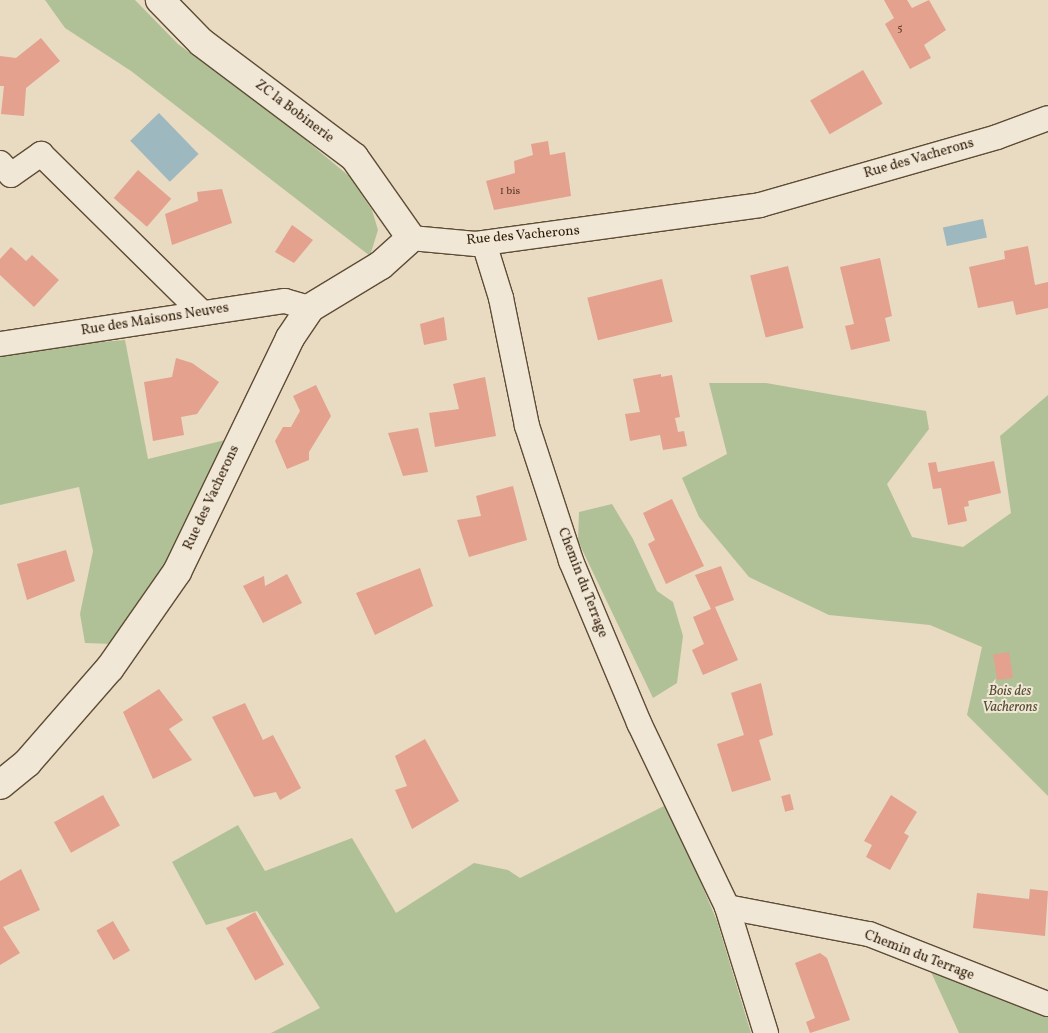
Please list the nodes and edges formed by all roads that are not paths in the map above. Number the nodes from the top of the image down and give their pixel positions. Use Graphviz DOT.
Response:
graph roads {
  1 [pos="160,0"];
  2 [pos="1048,118"];
  3 [pos="0,163"];
  4 [pos="411,238"];
  5 [pos="484,243"];
  6 [pos="310,308"];
  7 [pos="201,312"];
  8 [pos="0,344"];
  9 [pos="0,785"];
  10 [pos="727,907"];
  11 [pos="1038,1001"];
  12 [pos="766,1033"];
  1 -- 4 [label="street, ZC la Bobinerie"];
  2 -- 5 [label="street, Rue des Vacherons"];
  3 -- 7 [label="street"];
  4 -- 5 [label="street, Rue des Vacherons"];
  4 -- 6 [label="street, Rue des Vacherons"];
  5 -- 10 [label="street, Chemin du Terrage"];
  6 -- 7 [label="street, Rue des Maisons Neuves"];
  6 -- 9 [label="street, Rue des Vacherons"];
  7 -- 8 [label="street, Rue des Maisons Neuves"];
  10 -- 11 [label="street, Chemin du Terrage"];
  10 -- 12 [label="street, Chemin du Terrage"];
}
